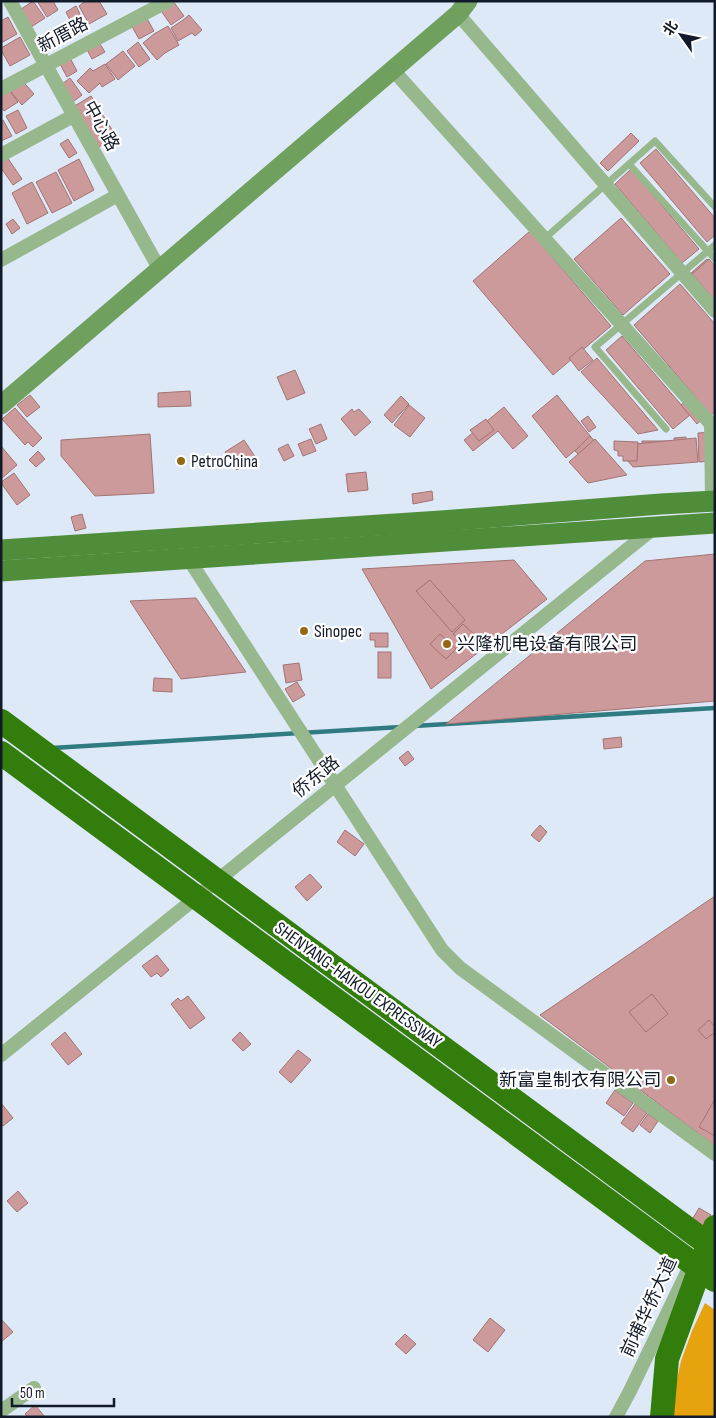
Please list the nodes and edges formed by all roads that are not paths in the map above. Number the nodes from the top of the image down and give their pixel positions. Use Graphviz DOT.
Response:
graph roads {
  1 [pos="10,1"];
  2 [pos="168,1"];
  3 [pos="463,7"];
  4 [pos="45,66"];
  5 [pos="393,70"];
  6 [pos="1,89"];
  7 [pos="73,116"];
  8 [pos="1,155"];
  9 [pos="629,164"];
  10 [pos="606,185"];
  11 [pos="118,195"];
  12 [pos="715,208"];
  13 [pos="544,239"];
  14 [pos="715,244"];
  15 [pos="707,251"];
  16 [pos="715,259"];
  17 [pos="1,260"];
  18 [pos="160,270"];
  19 [pos="682,273"];
  20 [pos="715,311"];
  21 [pos="622,325"];
  22 [pos="1,405"];
  23 [pos="666,429"];
  24 [pos="713,501"];
  25 [pos="715,523"];
  26 [pos="655,527"];
  27 [pos="1,550"];
  28 [pos="188,558"];
  29 [pos="1,572"];
  30 [pos="1,722"];
  31 [pos="1,753"];
  32 [pos="336,785"];
  33 [pos="1,1056"];
  34 [pos="715,1154"];
  35 [pos="715,1213"];
  36 [pos="715,1227"];
  37 [pos="715,1249"];
  38 [pos="715,1280"];
  39 [pos="34,1388"];
  40 [pos="1,1412"];
  41 [pos="616,1417"];
  42 [pos="662,1417"];
  1 -- 4 [label="street, 中心路"];
  2 -- 4 [label="street, 新厝路"];
  3 -- 5 [label="street"];
  3 -- 10 [label="street"];
  4 -- 6 [label="street, 新厝路"];
  4 -- 7 [label="street, 中心路"];
  5 -- 13 [label="street"];
  5 -- 18 [label="street"];
  7 -- 8 [label="street"];
  7 -- 11 [label="street, 中心路"];
  9 -- 10 [label="lane"];
  9 -- 12 [label="lane"];
  9 -- 15 [label="lane"];
  10 -- 13 [label="lane"];
  10 -- 19 [label="street"];
  11 -- 17 [label="street"];
  11 -- 18 [label="street, 中心路"];
  13 -- 21 [label="street"];
  14 -- 15 [label="lane"];
  15 -- 16 [label="lane"];
  15 -- 19 [label="lane"];
  18 -- 22 [label="street"];
  19 -- 20 [label="street"];
  19 -- 21 [label="lane"];
  21 -- 23 [label="lane"];
  21 -- 24 [label="street"];
  24 -- 27 [label="main road"];
  25 -- 26 [label="main road"];
  26 -- 28 [label="main road"];
  26 -- 32 [label="street, 侨东路"];
  28 -- 29 [label="main road"];
  28 -- 32 [label="street"];
  30 -- 37 [label="highway, SHENYANG-HAIKOU EXPRESSWAY"];
  31 -- 38 [label="highway, SHENYANG-HAIKOU EXPRESSWAY"];
  32 -- 33 [label="street, 侨东路"];
  32 -- 34 [label="street"];
  35 -- 41 [label="street, 前埔华侨大道"];
  36 -- 42 [label="highway"];
  39 -- 40 [label="street"];
}
